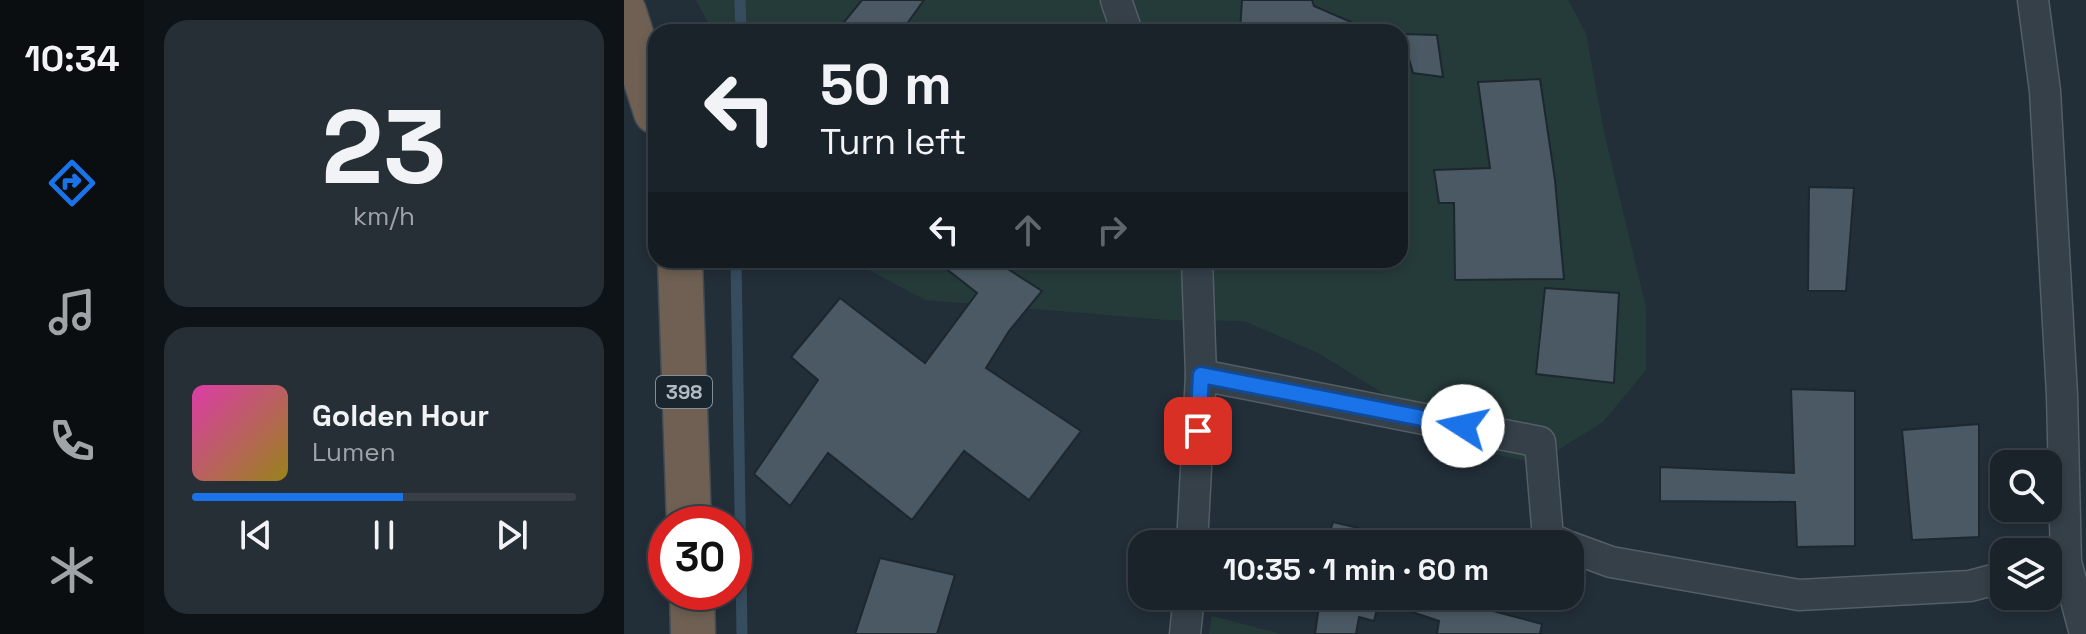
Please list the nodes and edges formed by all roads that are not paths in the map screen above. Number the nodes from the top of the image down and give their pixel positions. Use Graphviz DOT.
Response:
graph roads {
  1 [pos="1116,0"];
  2 [pos="2033,0"];
  3 [pos="624,12"];
  4 [pos="1124,24"];
  5 [pos="648,87"];
  6 [pos="680,268"];
  7 [pos="1197,268"];
  8 [pos="1201,375"];
  9 [pos="688,506"];
  10 [pos="1193,530"];
  11 [pos="1547,530"];
  12 [pos="1584,552"];
  13 [pos="2067,557"];
  14 [pos="1990,581"];
  15 [pos="692,610"];
  16 [pos="1188,610"];
  17 [pos="693,634"];
  18 [pos="1185,634"];
  19 [pos="2085,634"];
  1 -- 4 [label="street"];
  2 -- 13 [label="street"];
  3 -- 5 [label="highway"];
  6 -- 9 [label="highway, 398"];
  7 -- 8 [label="street"];
  8 -- 10 [label="street"];
  8 -- 11 [label="street"];
  12 -- 14 [label="street"];
  13 -- 19 [label="street"];
  15 -- 17 [label="highway"];
  16 -- 18 [label="street"];
}
